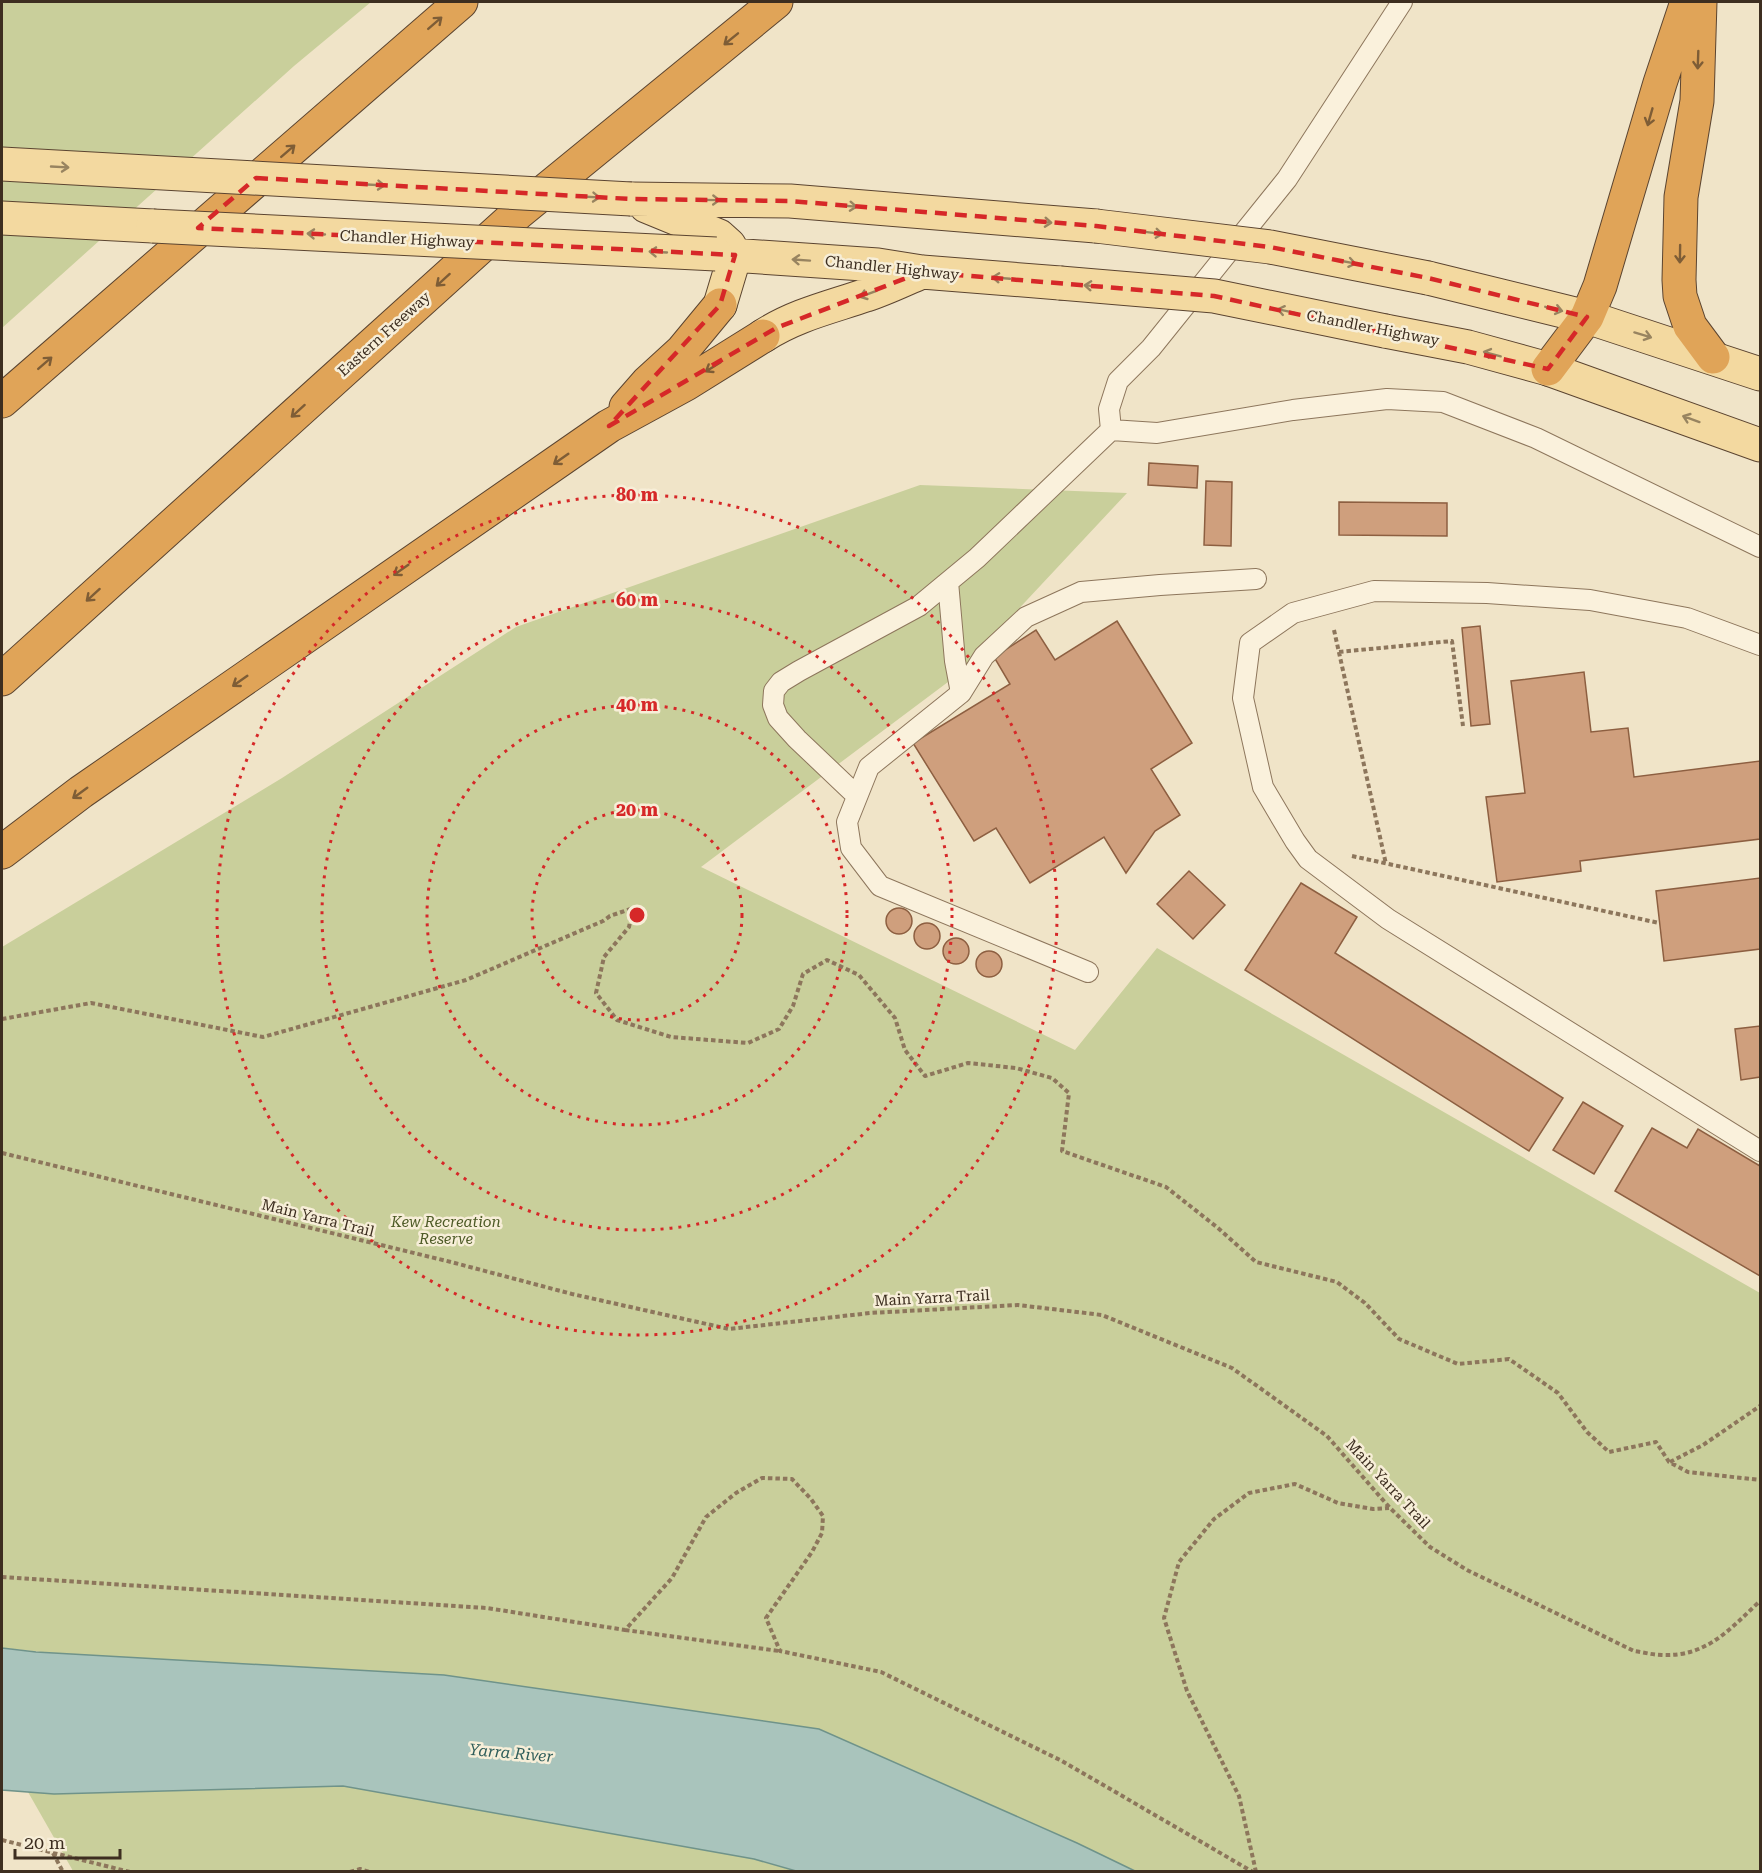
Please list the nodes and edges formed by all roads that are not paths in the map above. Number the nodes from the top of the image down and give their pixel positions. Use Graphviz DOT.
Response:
graph roads {
  1 [pos="461,2"];
  2 [pos="776,2"];
  3 [pos="1402,2"];
  4 [pos="1687,2"];
  5 [pos="1700,2"];
  6 [pos="2,164"];
  7 [pos="631,199"];
  8 [pos="2,219"];
  9 [pos="727,252"];
  10 [pos="922,272"];
  11 [pos="720,305"];
  12 [pos="1587,317"];
  13 [pos="763,336"];
  14 [pos="1713,357"];
  15 [pos="1548,369"];
  16 [pos="1761,374"];
  17 [pos="2,401"];
  18 [pos="609,426"];
  19 [pos="1111,430"];
  20 [pos="1761,445"];
  21 [pos="1761,547"];
  22 [pos="1256,579"];
  23 [pos="948,582"];
  24 [pos="1761,645"];
  25 [pos="2,679"];
  26 [pos="961,693"];
  27 [pos="858,796"];
  28 [pos="2,852"];
  29 [pos="1088,972"];
  30 [pos="1761,1151"];
  17 -- 1 [label="highway, one-way"];
  2 -- 25 [label="highway, Eastern Freeway, one-way"];
  3 -- 19 [label="lane"];
  4 -- 12 [label="highway, one-way"];
  5 -- 14 [label="highway, one-way"];
  6 -- 7 [label="main road, one-way, bridge"];
  7 -- 9 [label="main road"];
  7 -- 12 [label="main road, one-way, bridge"];
  9 -- 8 [label="main road, Chandler Highway, one-way, bridge"];
  10 -- 9 [label="main road, Chandler Highway, one-way"];
  9 -- 11 [label="main road"];
  10 -- 13 [label="main road, one-way"];
  15 -- 10 [label="main road, Chandler Highway, one-way, bridge"];
  11 -- 18 [label="highway"];
  12 -- 14 [label="main road, one-way"];
  12 -- 15 [label="highway"];
  13 -- 18 [label="highway, one-way"];
  14 -- 16 [label="main road"];
  20 -- 15 [label="main road, Chandler Highway, one-way"];
  18 -- 28 [label="highway, one-way"];
  19 -- 21 [label="lane"];
  19 -- 23 [label="lane"];
  22 -- 26 [label="lane"];
  23 -- 26 [label="lane"];
  23 -- 27 [label="lane"];
  24 -- 30 [label="lane"];
  26 -- 27 [label="lane"];
  27 -- 29 [label="lane"];
}
